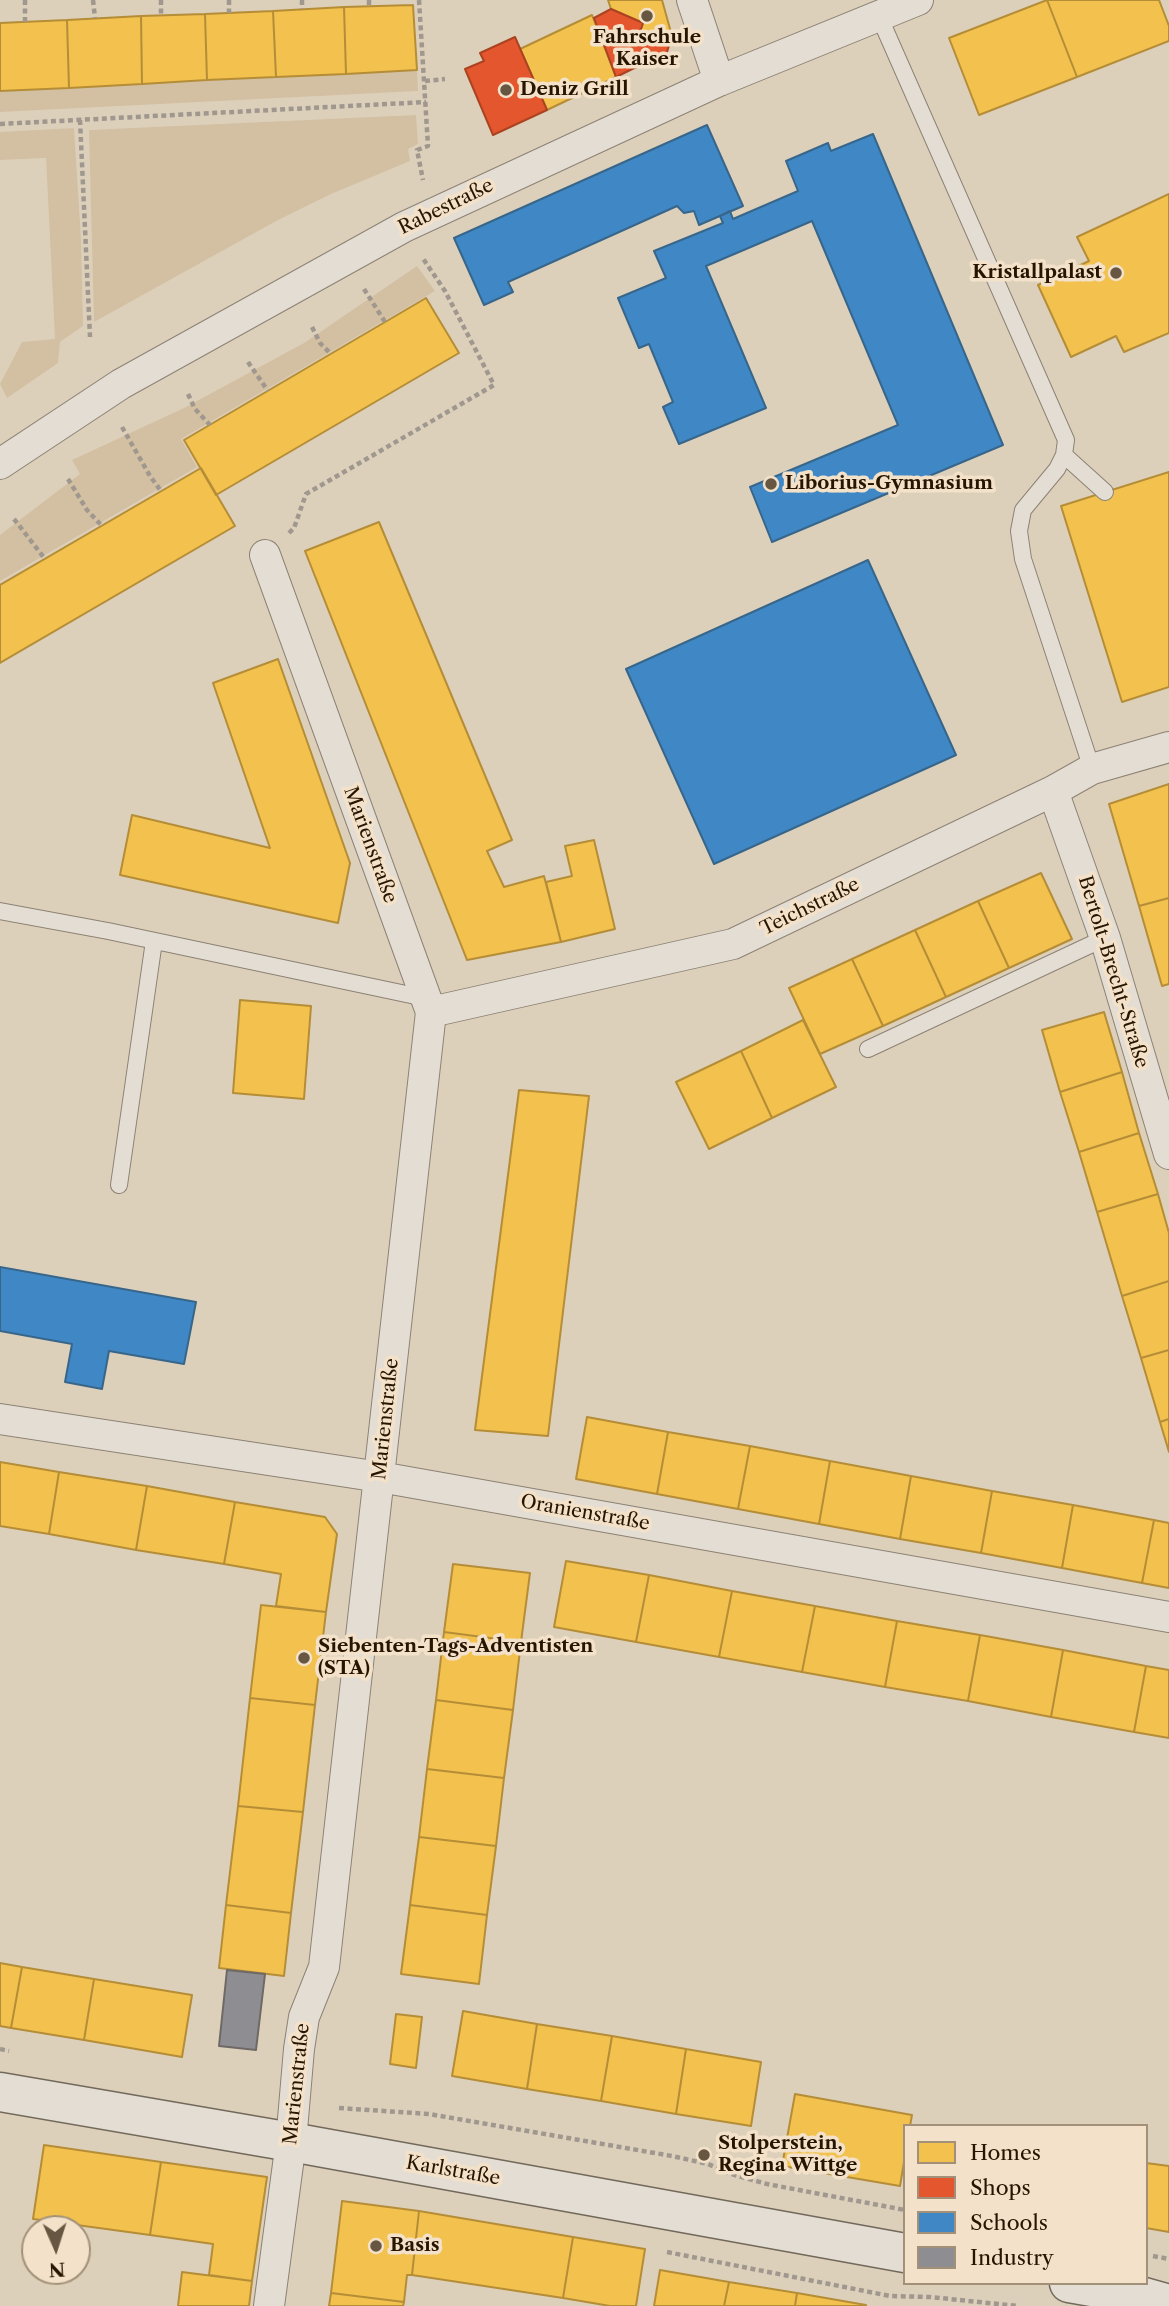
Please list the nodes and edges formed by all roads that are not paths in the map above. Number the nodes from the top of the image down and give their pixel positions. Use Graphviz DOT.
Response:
graph roads {
  1 [pos="692,0"];
  2 [pos="918,0"];
  3 [pos="879,16"];
  4 [pos="719,81"];
  5 [pos="1063,455"];
  6 [pos="0,464"];
  7 [pos="1105,492"];
  8 [pos="265,555"];
  9 [pos="1169,747"];
  10 [pos="1092,769"];
  11 [pos="1053,791"];
  12 [pos="0,911"];
  13 [pos="1105,938"];
  14 [pos="154,941"];
  15 [pos="428,1005"];
  16 [pos="868,1049"];
  17 [pos="1169,1154"];
  18 [pos="119,1185"];
  19 [pos="0,1419"];
  20 [pos="380,1477"];
  21 [pos="1169,1617"];
  22 [pos="0,2092"];
  23 [pos="291,2142"];
  24 [pos="903,2253"];
  25 [pos="1080,2285"];
  26 [pos="1169,2304"];
  27 [pos="269,2306"];
  1 -- 4 [label="street"];
  2 -- 3 [label="street, Rabestraße"];
  3 -- 4 [label="street, Rabestraße"];
  3 -- 5 [label="lane"];
  4 -- 6 [label="street, Rabestraße"];
  5 -- 7 [label="lane"];
  5 -- 10 [label="lane"];
  8 -- 15 [label="street, Marienstraße"];
  9 -- 10 [label="street, Teichstraße"];
  10 -- 11 [label="street, Teichstraße"];
  11 -- 13 [label="street, Bertolt-Brecht-Straße"];
  11 -- 15 [label="street, Teichstraße"];
  12 -- 14 [label="lane"];
  13 -- 16 [label="lane"];
  13 -- 17 [label="street, Bertolt-Brecht-Straße"];
  14 -- 15 [label="lane"];
  14 -- 18 [label="lane"];
  15 -- 20 [label="street, Marienstraße"];
  19 -- 20 [label="street, Oranienstraße"];
  20 -- 21 [label="street, Oranienstraße"];
  20 -- 23 [label="street, Marienstraße"];
  22 -- 23 [label="main road, Karlstraße"];
  23 -- 24 [label="main road, Karlstraße"];
  23 -- 27 [label="street, Marienstraße"];
  25 -- 26 [label="main road"];
}
